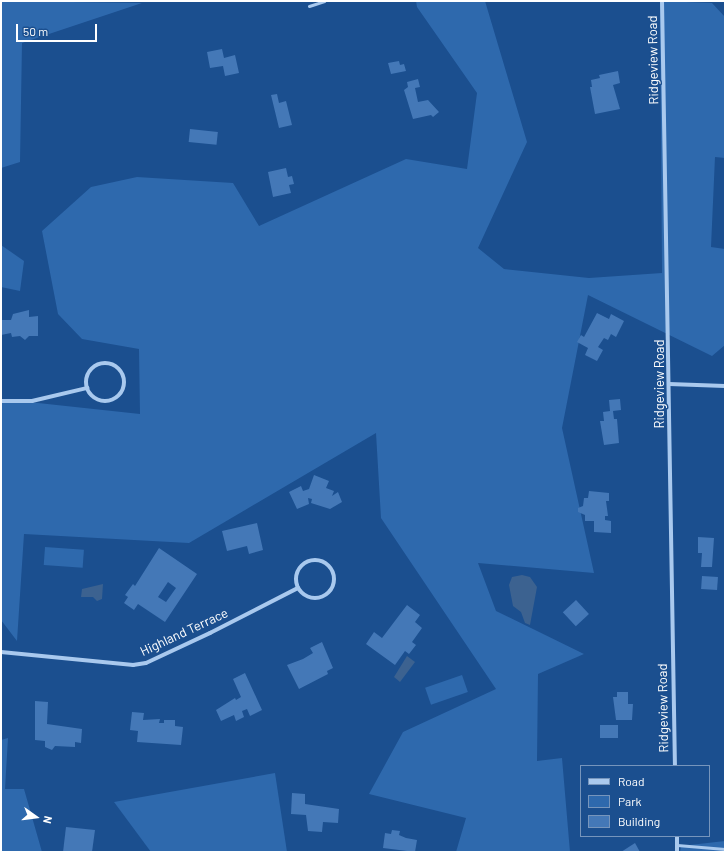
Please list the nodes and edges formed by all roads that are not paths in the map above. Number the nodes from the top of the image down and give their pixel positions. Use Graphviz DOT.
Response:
graph roads {
  1 [pos="324,1"];
  2 [pos="662,1"];
  3 [pos="309,6"];
  4 [pos="669,384"];
  5 [pos="725,386"];
  6 [pos="87,388"];
  7 [pos="1,401"];
  8 [pos="298,588"];
  9 [pos="1,652"];
  10 [pos="675,765"];
  11 [pos="677,837"];
  12 [pos="677,845"];
  13 [pos="725,849"];
  14 [pos="677,852"];
  1 -- 3 [label="lane"];
  2 -- 4 [label="street, Ridgeview Road"];
  4 -- 5 [label="street"];
  4 -- 10 [label="street, Ridgeview Road"];
  6 -- 6 [label="street"];
  6 -- 7 [label="street"];
  8 -- 8 [label="street"];
  8 -- 9 [label="street, Highland Terrace"];
  11 -- 12 [label="street"];
  12 -- 13 [label="lane"];
  12 -- 14 [label="street"];
}
